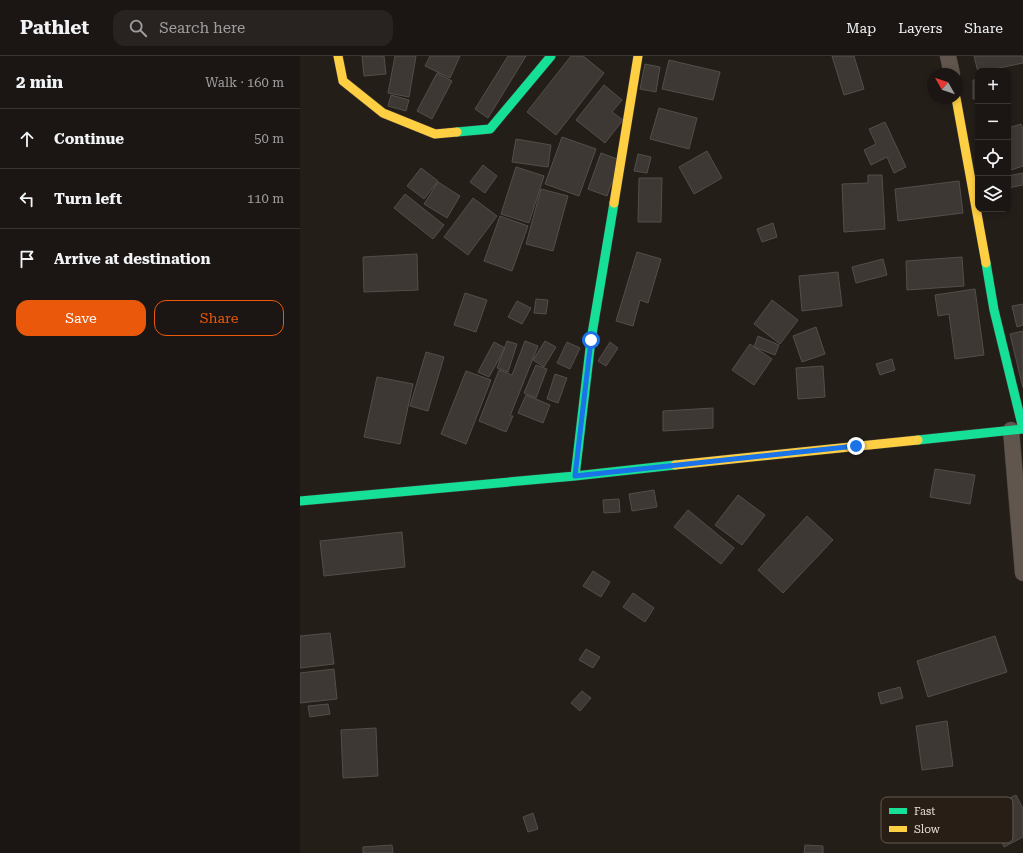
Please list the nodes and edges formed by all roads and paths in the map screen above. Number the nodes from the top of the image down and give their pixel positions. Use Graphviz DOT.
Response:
graph roads {
  1 [pos="338,56"];
  2 [pos="551,56"];
  3 [pos="638,56"];
  4 [pos="948,56"];
  5 [pos="951,68"];
  6 [pos="957,104"];
  7 [pos="1011,430"];
  8 [pos="575,476"];
  9 [pos="300,501"];
  10 [pos="1023,573"];
  1 -- 2 [label="street"];
  3 -- 8 [label="street"];
  4 -- 5 [label="street"];
  6 -- 7 [label="street"];
  7 -- 8 [label="street"];
  7 -- 10 [label="street"];
  8 -- 9 [label="street"];
}
